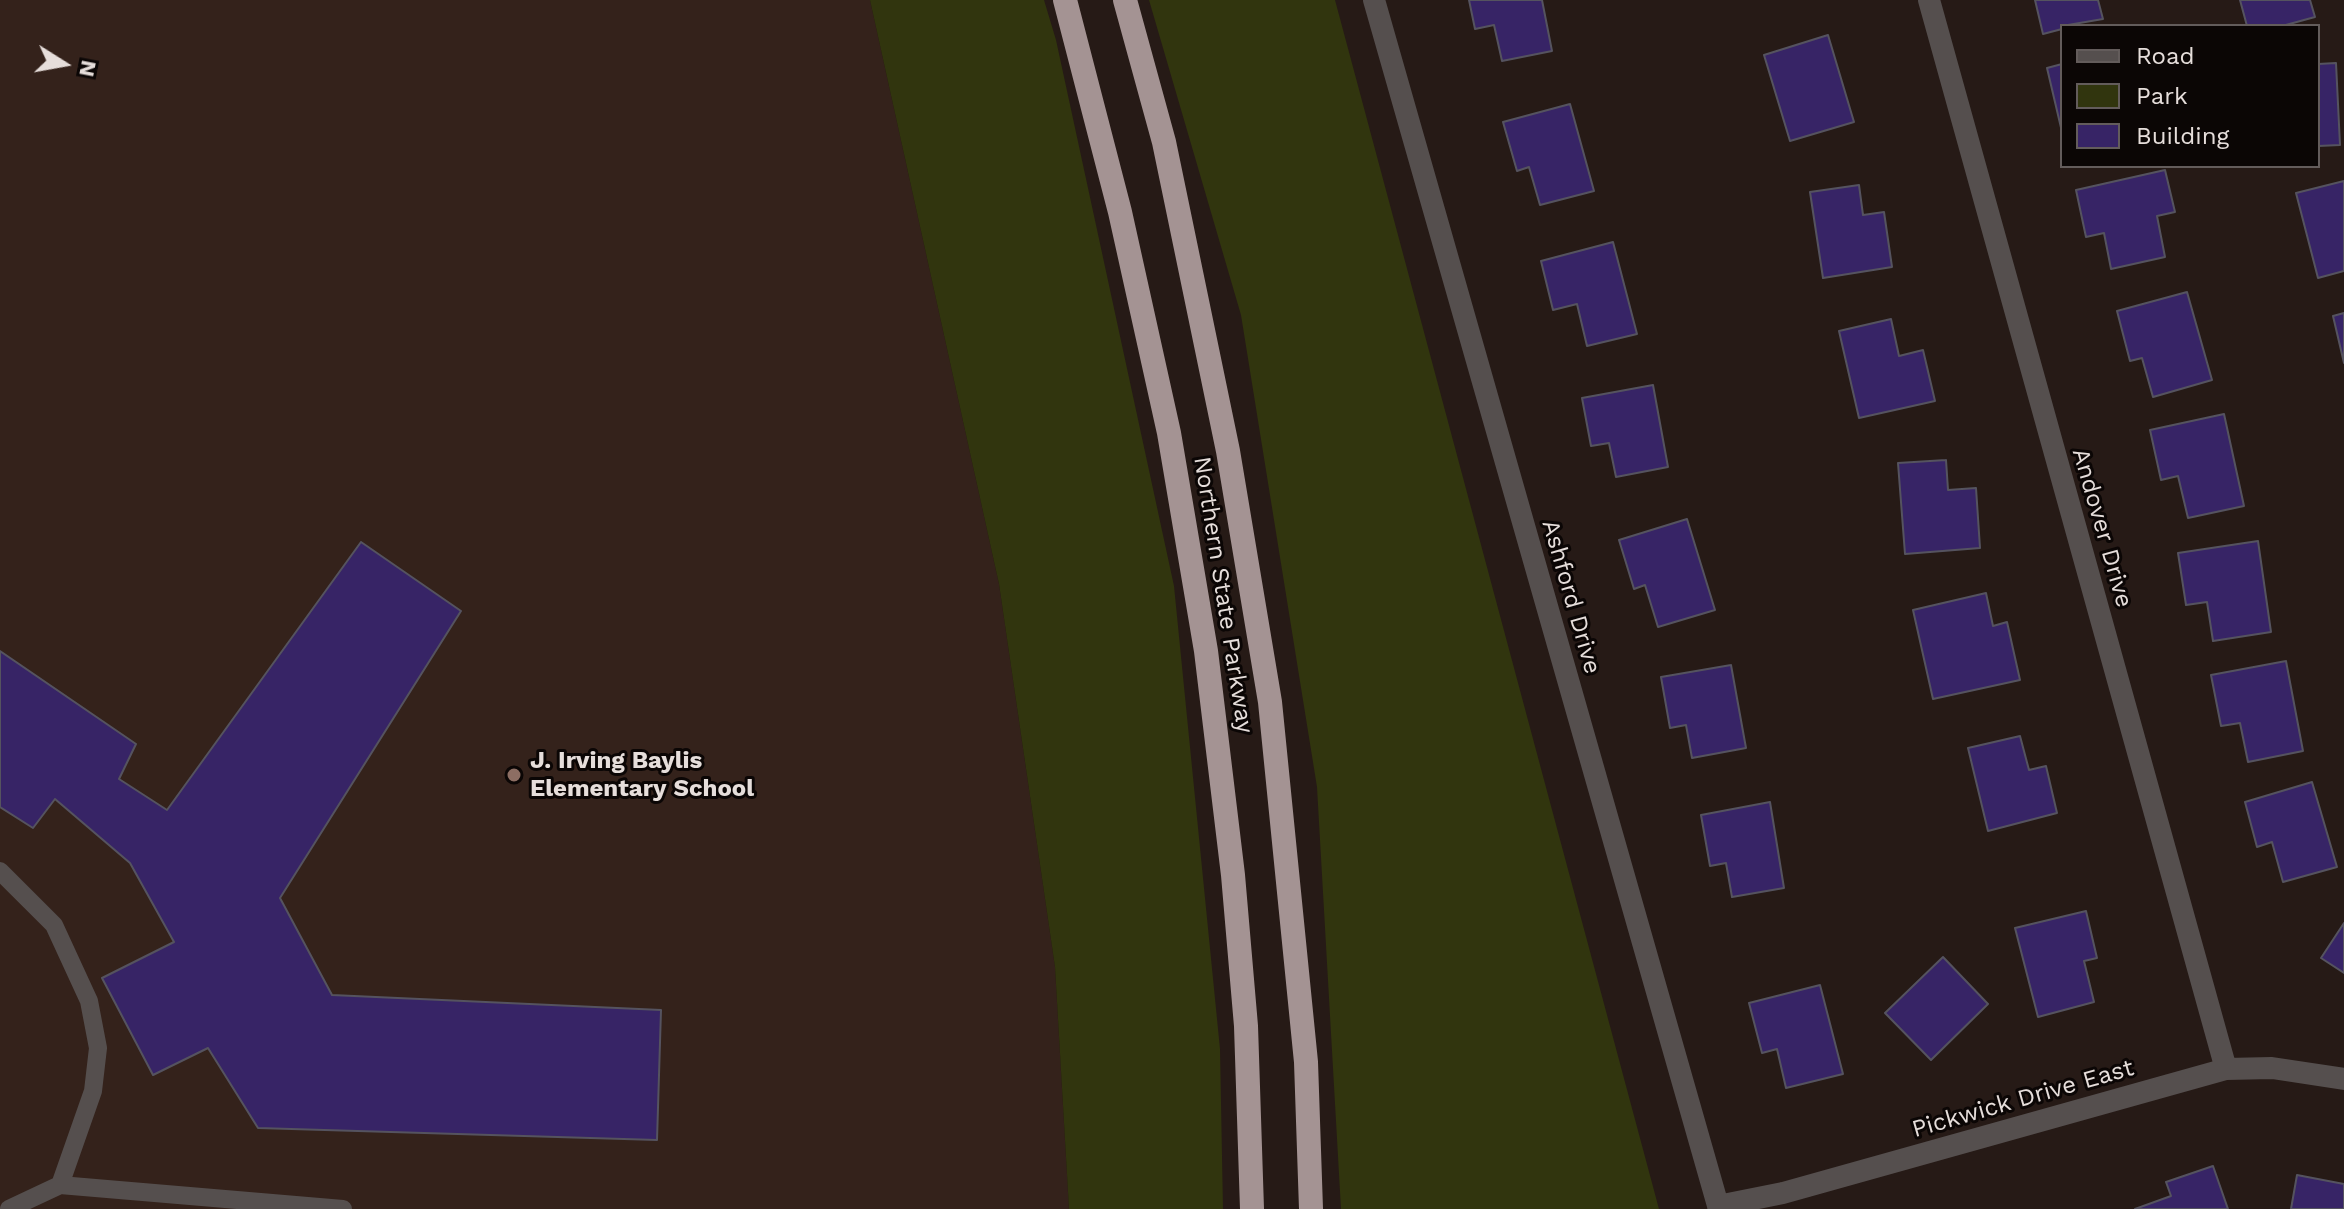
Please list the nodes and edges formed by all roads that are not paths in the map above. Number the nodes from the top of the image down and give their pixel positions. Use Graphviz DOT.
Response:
graph roads {
  1 [pos="1065,0"];
  2 [pos="1125,0"];
  3 [pos="1374,0"];
  4 [pos="1929,0"];
  5 [pos="0,871"];
  6 [pos="2226,1069"];
  7 [pos="2344,1079"];
  8 [pos="60,1185"];
  9 [pos="1718,1207"];
  10 [pos="9,1209"];
  11 [pos="343,1209"];
  12 [pos="1252,1209"];
  13 [pos="1311,1209"];
  1 -- 12 [label="highway, Northern State Parkway"];
  2 -- 13 [label="highway, Northern State Parkway"];
  3 -- 9 [label="street, Ashford Drive"];
  4 -- 6 [label="street, Andover Drive"];
  5 -- 8 [label="lane"];
  6 -- 7 [label="street, Pickwick Drive East"];
  6 -- 9 [label="street, Pickwick Drive East"];
  8 -- 10 [label="lane"];
  8 -- 11 [label="lane"];
}
